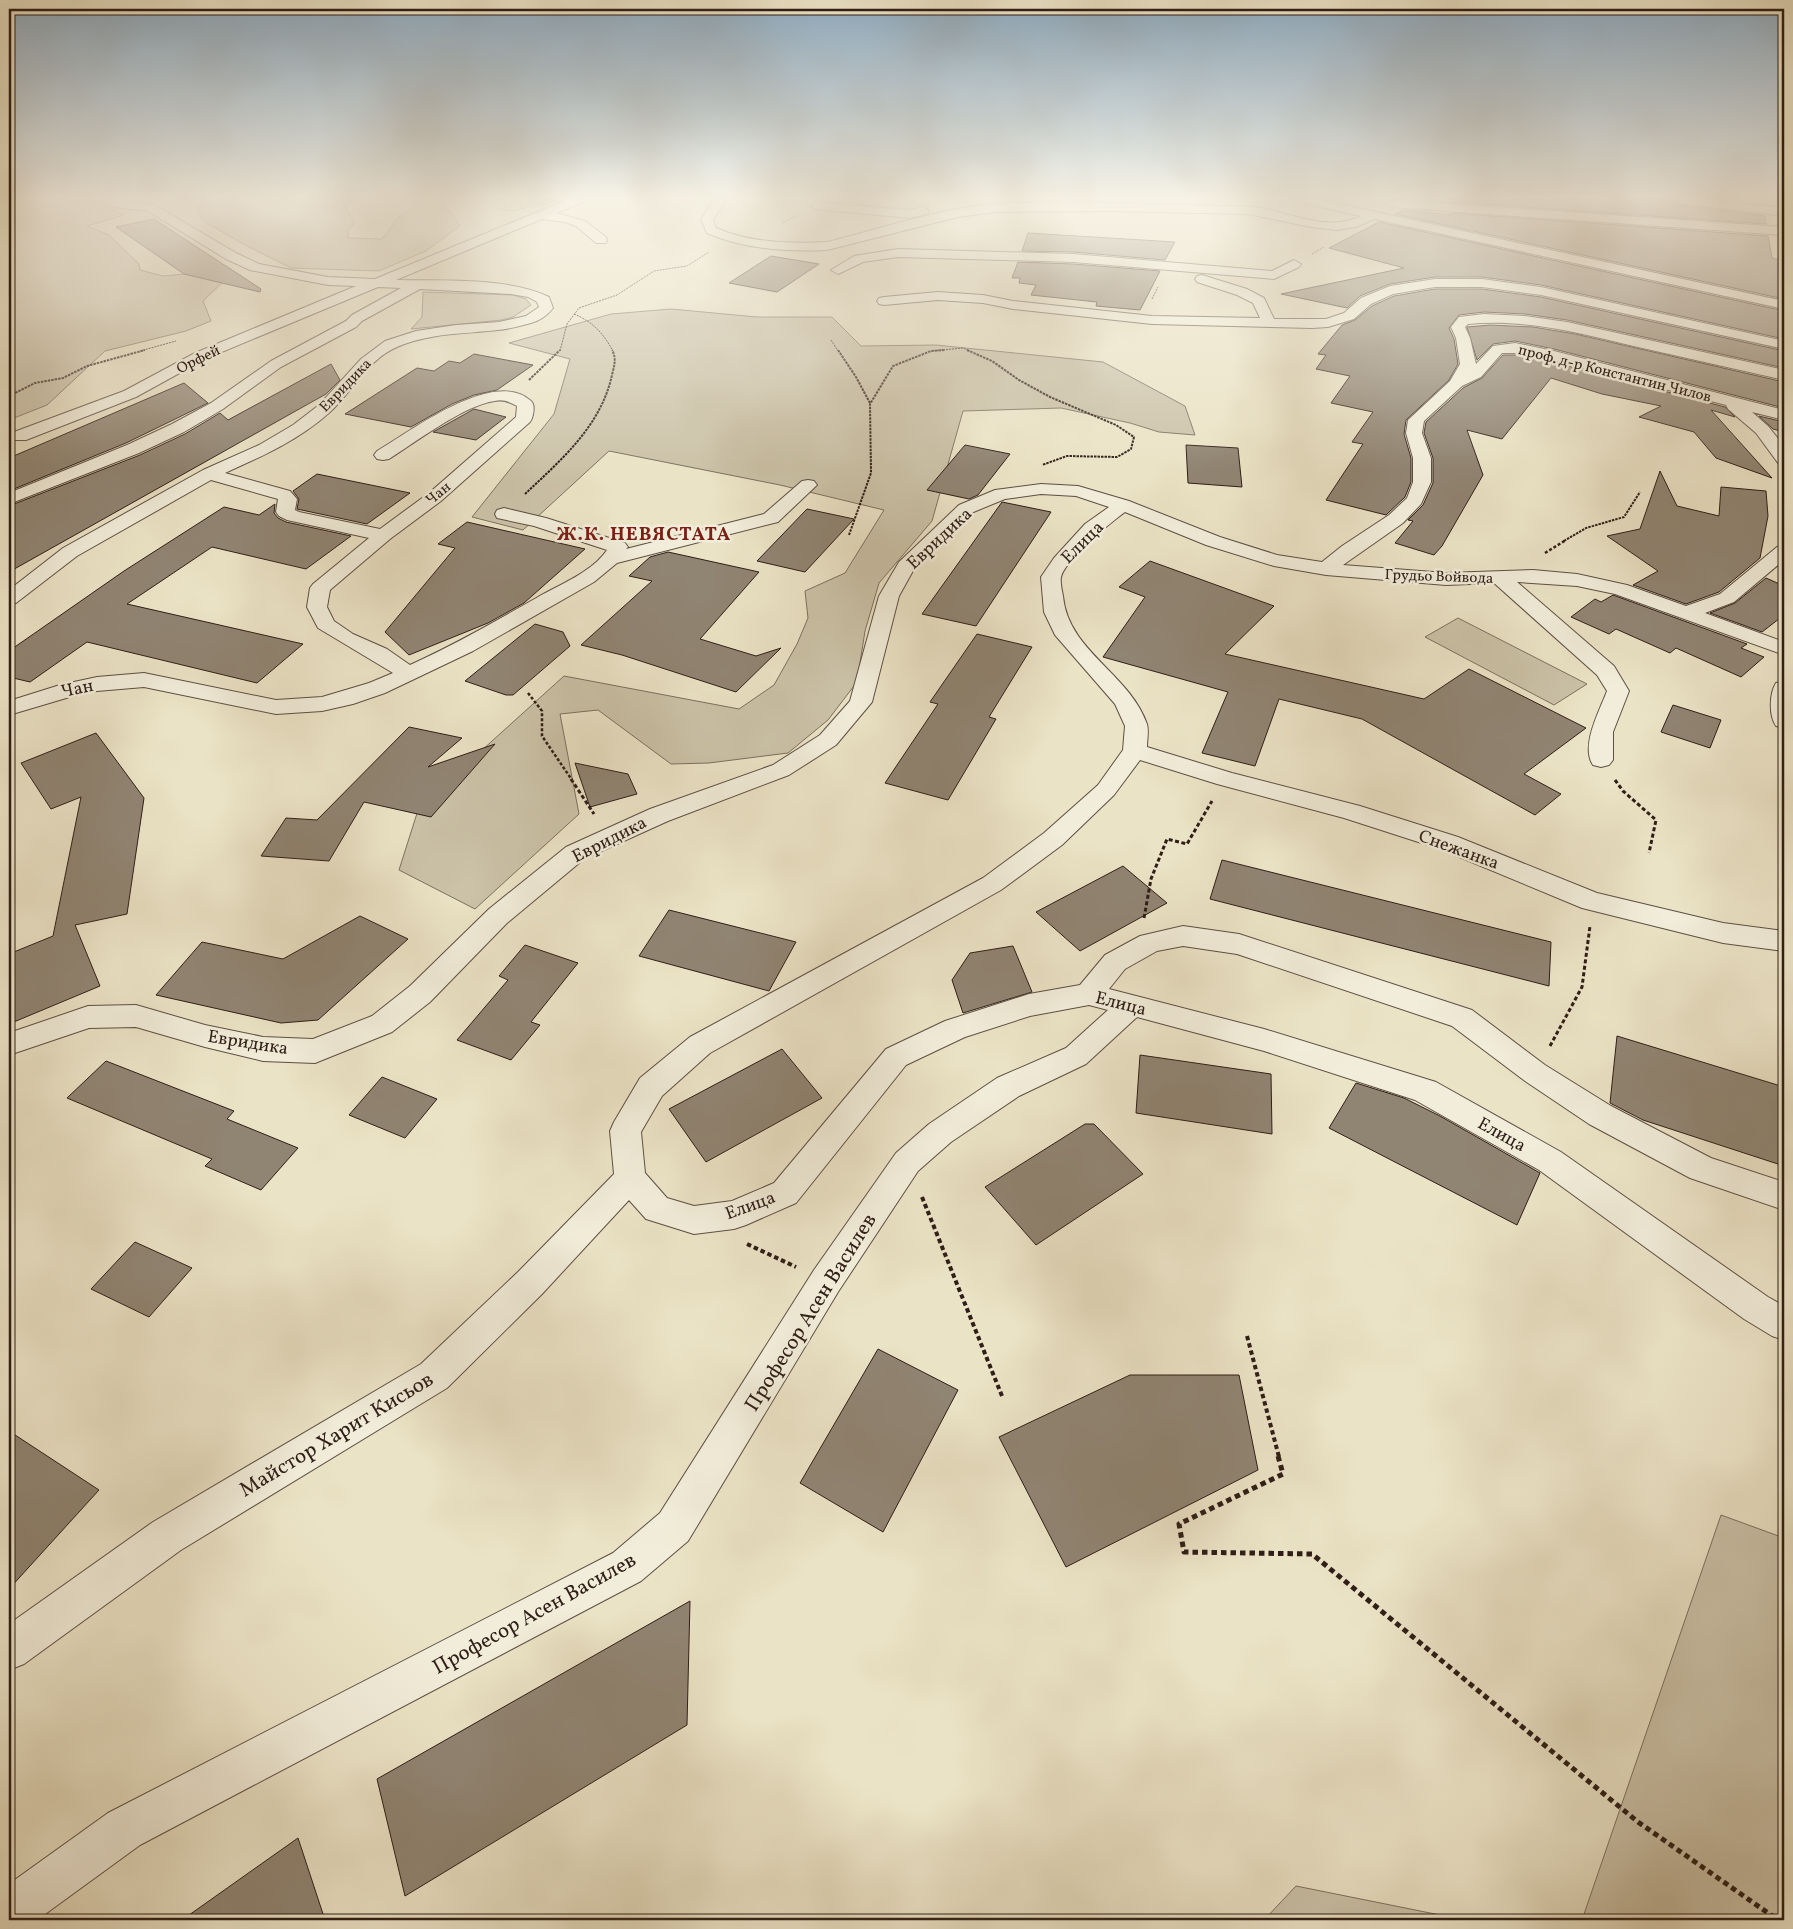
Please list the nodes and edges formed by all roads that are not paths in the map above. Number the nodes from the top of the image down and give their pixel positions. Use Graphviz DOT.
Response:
graph roads {
  1 [pos="363,289"];
  2 [pos="409,289"];
  3 [pos="501,289"];
  4 [pos="1233,289"];
  5 [pos="1396,289"];
  6 [pos="1526,289"];
  7 [pos="1712,289"];
  8 [pos="884,301"];
  9 [pos="1784,305"];
  10 [pos="1269,323"];
  11 [pos="1784,345"];
  12 [pos="1784,375"];
  13 [pos="1456,384"];
  14 [pos="1722,399"];
  15 [pos="1784,415"];
  16 [pos="20,436"];
  17 [pos="383,455"];
  18 [pos="1784,459"];
  19 [pos="209,474"];
  20 [pos="808,485"];
  21 [pos="9,499"];
  22 [pos="1123,505"];
  23 [pos="504,514"];
  24 [pos="383,535"];
  25 [pos="1784,551"];
  26 [pos="610,559"];
  27 [pos="1326,569"];
  28 [pos="1500,578"];
  29 [pos="9,599"];
  30 [pos="1687,613"];
  31 [pos="1784,648"];
  32 [pos="409,674"];
  33 [pos="1784,688"];
  34 [pos="9,708"];
  35 [pos="1784,721"];
  36 [pos="1135,750"];
  37 [pos="1600,760"];
  38 [pos="1784,941"];
  39 [pos="1089,994"];
  40 [pos="1132,1005"];
  41 [pos="9,1044"];
  42 [pos="630,1178"];
  43 [pos="1784,1196"];
  44 [pos="1784,1324"];
  45 [pos="9,1649"];
  46 [pos="9,1912"];
  1 -- 16 [label="street, Орфей"];
  2 -- 21 [label="street"];
  3 -- 19 [label="street, Евридика"];
  4 -- 10 [label="street"];
  5 -- 10 [label="street"];
  6 -- 11 [label="street"];
  7 -- 9 [label="street"];
  8 -- 10 [label="street"];
  12 -- 13 [label="street"];
  13 -- 14 [label="street, проф. д-р Константин Чилов"];
  13 -- 27 [label="street"];
  14 -- 15 [label="street, проф. д-р Константин Чилов"];
  14 -- 18 [label="street"];
  17 -- 24 [label="street, Чан"];
  19 -- 24 [label="street"];
  19 -- 29 [label="street, Евридика"];
  20 -- 26 [label="street, Чан"];
  22 -- 27 [label="street, Грудьо Войвода"];
  22 -- 36 [label="street, Елица"];
  22 -- 41 [label="street, Евридика"];
  23 -- 26 [label="street"];
  24 -- 32 [label="street, Чан"];
  25 -- 30 [label="street"];
  26 -- 32 [label="street, Чан"];
  27 -- 28 [label="street, Грудьо Войвода"];
  28 -- 30 [label="street, Грудьо Войвода"];
  28 -- 37 [label="street"];
  30 -- 31 [label="street, Грудьо Войвода"];
  32 -- 34 [label="street, Чан"];
  33 -- 35 [label="street"];
  36 -- 38 [label="street, Снежанка"];
  36 -- 42 [label="street"];
  39 -- 40 [label="street, Елица"];
  39 -- 42 [label="street, Елица"];
  39 -- 43 [label="street"];
  40 -- 44 [label="street, Елица"];
  40 -- 46 [label="street, Професор Асен Василев"];
  42 -- 45 [label="street, Майстор Харит Кисьов"];
}
